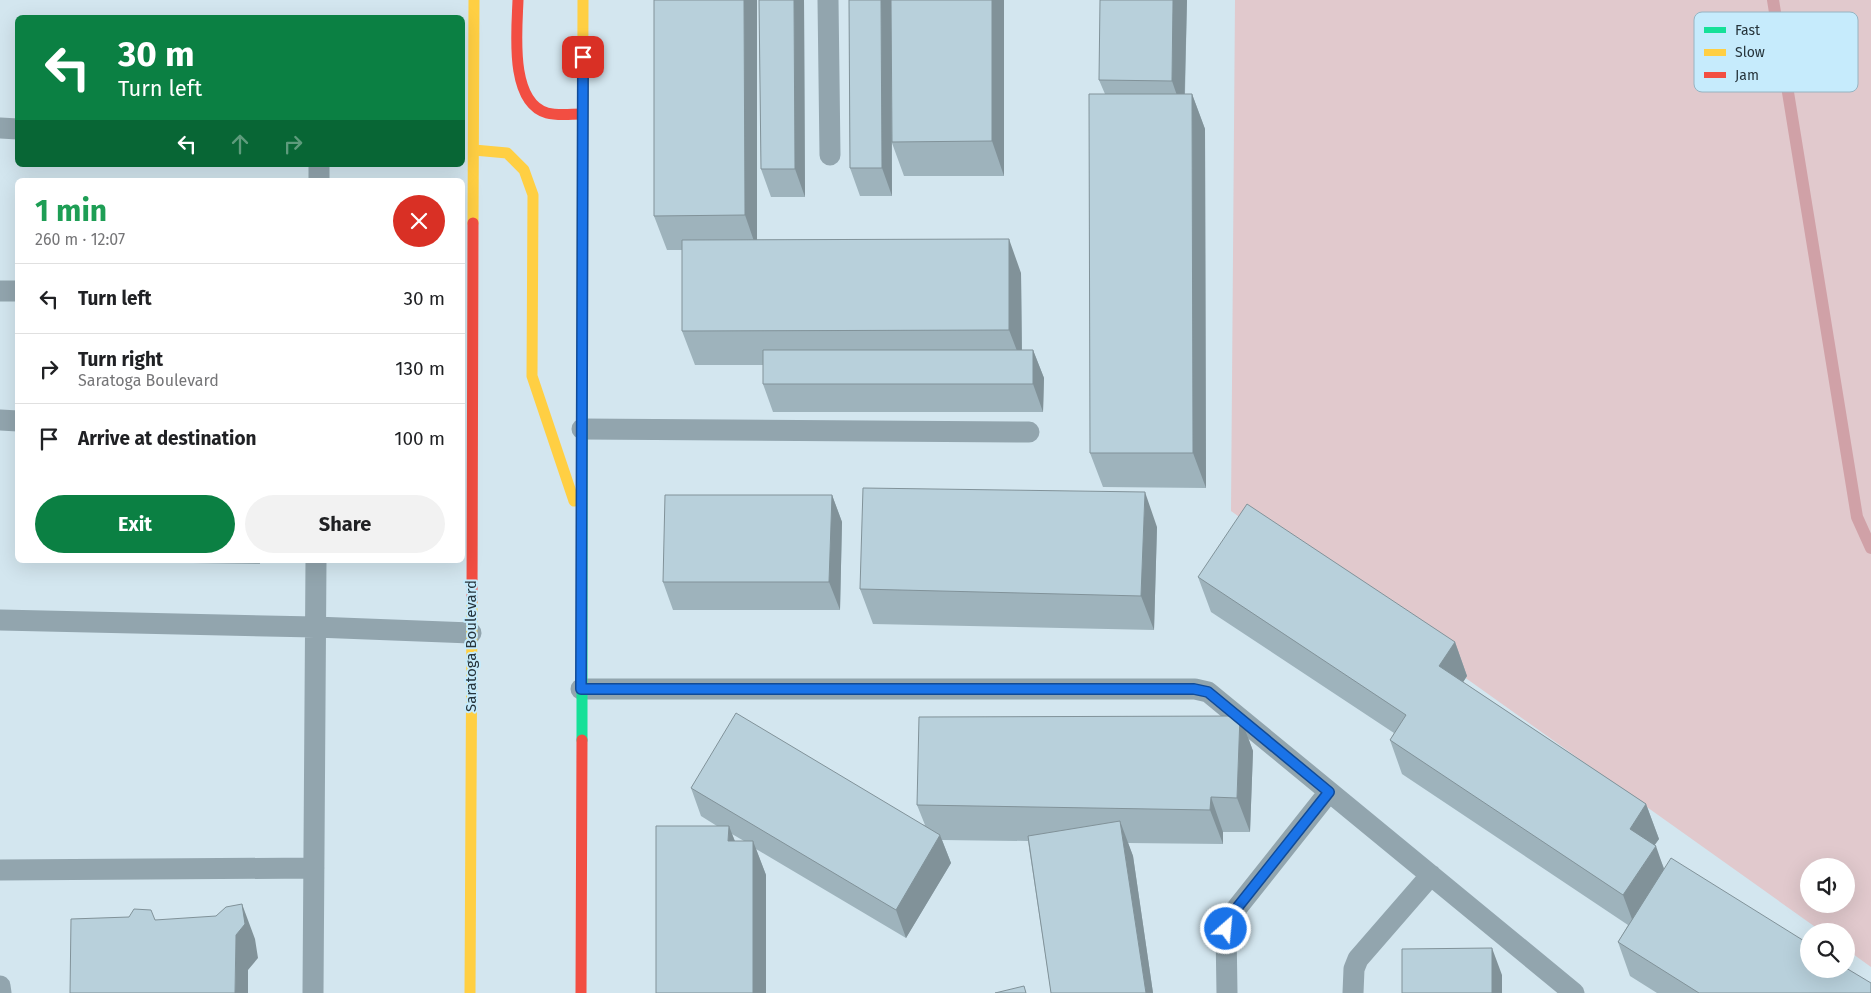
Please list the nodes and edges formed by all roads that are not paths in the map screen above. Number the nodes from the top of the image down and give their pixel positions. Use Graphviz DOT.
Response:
graph roads {
  1 [pos="474,0"];
  2 [pos="518,0"];
  3 [pos="583,0"];
  4 [pos="828,0"];
  5 [pos="582,114"];
  6 [pos="0,128"];
  7 [pos="15,129"];
  8 [pos="468,149"];
  9 [pos="830,155"];
  10 [pos="0,291"];
  11 [pos="15,291"];
  12 [pos="0,420"];
  13 [pos="15,420"];
  14 [pos="582,429"];
  15 [pos="1029,432"];
  16 [pos="581,521"];
  17 [pos="316,563"];
  18 [pos="0,620"];
  19 [pos="315,627"];
  20 [pos="471,633"];
  21 [pos="581,689"];
  22 [pos="1329,792"];
  23 [pos="314,868"];
  24 [pos="0,870"];
  25 [pos="1431,875"];
  26 [pos="471,940"];
  27 [pos="480,966"];
  28 [pos="0,986"];
  29 [pos="1,993"];
  30 [pos="313,993"];
  31 [pos="470,993"];
  32 [pos="580,993"];
  33 [pos="1227,993"];
  34 [pos="1353,993"];
  35 [pos="1574,993"];
  1 -- 8 [label="main road, Saratoga Boulevard"];
  2 -- 5 [label="main road"];
  3 -- 5 [label="main road"];
  4 -- 9 [label="lane"];
  5 -- 14 [label="main road"];
  6 -- 7 [label="lane"];
  8 -- 16 [label="main road"];
  8 -- 20 [label="main road, Saratoga Boulevard"];
  10 -- 11 [label="lane"];
  12 -- 13 [label="lane"];
  14 -- 15 [label="lane"];
  14 -- 16 [label="main road"];
  16 -- 21 [label="main road"];
  17 -- 19 [label="lane"];
  18 -- 19 [label="lane"];
  19 -- 20 [label="lane"];
  19 -- 23 [label="lane"];
  20 -- 26 [label="main road, Saratoga Boulevard"];
  21 -- 22 [label="lane"];
  21 -- 32 [label="main road"];
  22 -- 25 [label="lane"];
  22 -- 33 [label="lane"];
  23 -- 24 [label="lane"];
  23 -- 30 [label="lane"];
  25 -- 34 [label="lane"];
  25 -- 35 [label="lane"];
  26 -- 27 [label="main road"];
  26 -- 31 [label="main road, Saratoga Boulevard"];
  28 -- 29 [label="lane"];
}
